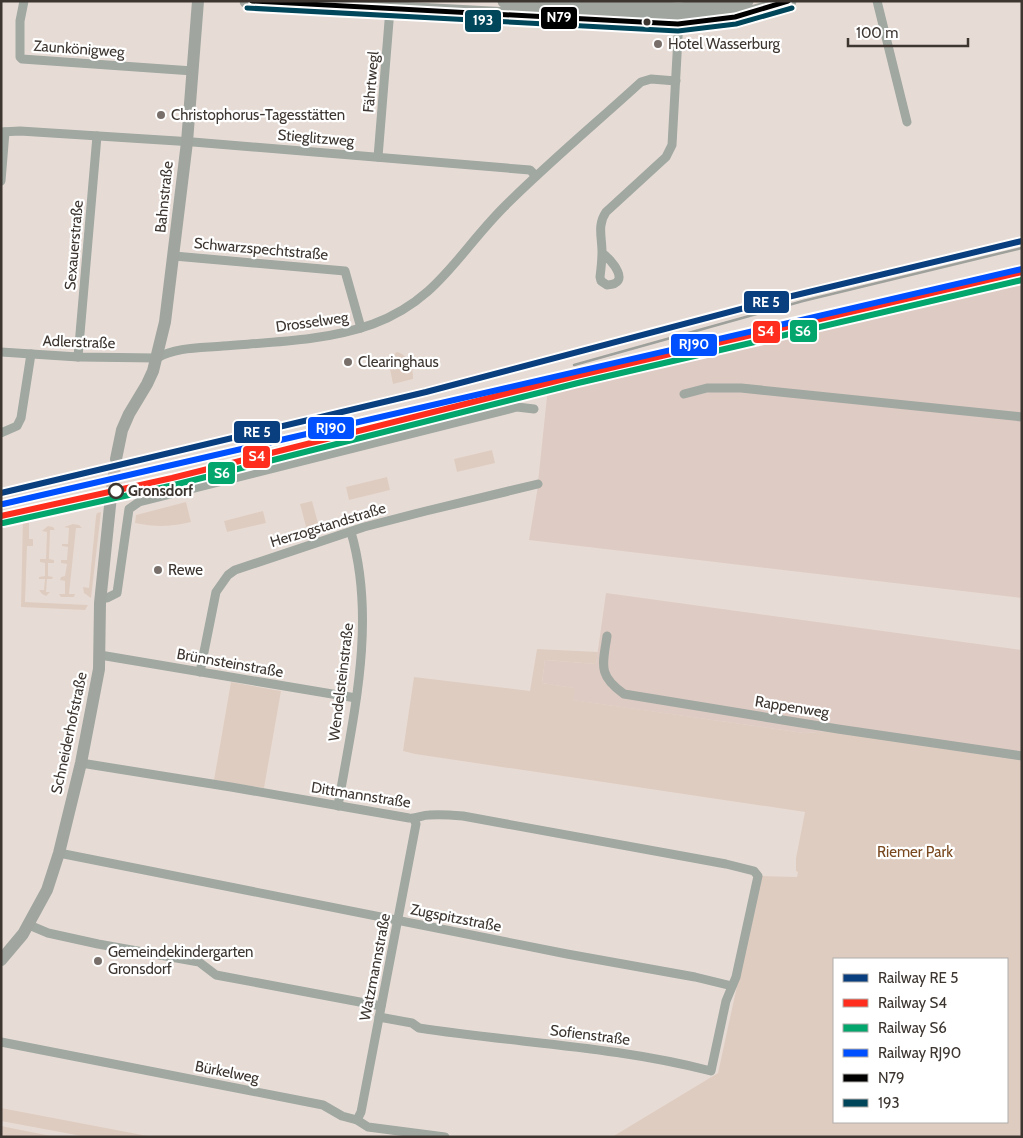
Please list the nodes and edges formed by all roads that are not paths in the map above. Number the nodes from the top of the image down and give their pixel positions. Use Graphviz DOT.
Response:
graph roads {
  1 [pos="24,1"];
  2 [pos="198,1"];
  3 [pos="248,1"];
  4 [pos="505,1"];
  5 [pos="746,1"];
  6 [pos="789,1"];
  7 [pos="877,1"];
  8 [pos="390,9"];
  9 [pos="679,17"];
  10 [pos="193,71"];
  11 [pos="676,81"];
  12 [pos="907,122"];
  13 [pos="3,132"];
  14 [pos="97,136"];
  15 [pos="187,142"];
  16 [pos="378,157"];
  17 [pos="536,176"];
  18 [pos="1,180"];
  19 [pos="602,253"];
  20 [pos="174,256"];
  21 [pos="361,328"];
  22 [pos="1,352"];
  23 [pos="31,354"];
  24 [pos="78,357"];
  25 [pos="157,358"];
  26 [pos="684,394"];
  27 [pos="534,409"];
  28 [pos="1022,417"];
  29 [pos="1,433"];
  30 [pos="116,459"];
  31 [pos="538,484"];
  32 [pos="111,496"];
  33 [pos="352,532"];
  34 [pos="100,598"];
  35 [pos="606,636"];
  36 [pos="100,655"];
  37 [pos="200,672"];
  38 [pos="356,698"];
  39 [pos="1022,756"];
  40 [pos="81,763"];
  41 [pos="338,806"];
  42 [pos="414,819"];
  43 [pos="59,853"];
  44 [pos="398,921"];
  45 [pos="29,925"];
  46 [pos="1,960"];
  47 [pos="732,986"];
  48 [pos="381,1006"];
  49 [pos="379,1017"];
  50 [pos="1,1042"];
  51 [pos="358,1120"];
  52 [pos="444,1137"];
  1 -- 10 [label="street, Zaunkönigweg"];
  2 -- 10 [label="street, Bahnstraße"];
  3 -- 8 [label="main road"];
  4 -- 9 [label="main road"];
  5 -- 9 [label="main road"];
  6 -- 9 [label="main road"];
  7 -- 12 [label="street"];
  8 -- 9 [label="main road"];
  8 -- 16 [label="street, Fährtwegl"];
  9 -- 11 [label="street"];
  10 -- 15 [label="street, Bahnstraße"];
  11 -- 17 [label="street, Drosselweg"];
  11 -- 19 [label="street"];
  13 -- 14 [label="street, Stieglitzweg"];
  13 -- 18 [label="street"];
  14 -- 15 [label="street, Stieglitzweg"];
  14 -- 24 [label="street, Sexauerstraße"];
  15 -- 16 [label="street, Stieglitzweg"];
  15 -- 20 [label="street, Bahnstraße"];
  16 -- 17 [label="street, Stieglitzweg"];
  17 -- 21 [label="street, Drosselweg"];
  20 -- 21 [label="street, Schwarzspechtstraße"];
  20 -- 25 [label="street, Bahnstraße"];
  21 -- 25 [label="street, Drosselweg"];
  22 -- 23 [label="street, Adlerstraße"];
  23 -- 24 [label="street, Adlerstraße"];
  23 -- 29 [label="street"];
  24 -- 25 [label="street, Adlerstraße"];
  25 -- 30 [label="street, Bahnstraße"];
  26 -- 28 [label="street"];
  27 -- 34 [label="street"];
  31 -- 33 [label="street, Herzogstandstraße"];
  32 -- 34 [label="street, Schneiderhofstraße"];
  33 -- 37 [label="street, Herzogstandstraße"];
  33 -- 38 [label="street, Wendelsteinstraße"];
  34 -- 36 [label="street, Schneiderhofstraße"];
  35 -- 39 [label="street, Rappenweg"];
  36 -- 37 [label="street, Brünnsteinstraße"];
  36 -- 40 [label="street, Schneiderhofstraße"];
  37 -- 38 [label="street, Brünnsteinstraße"];
  38 -- 41 [label="street, Wendelsteinstraße"];
  40 -- 41 [label="street, Dittmannstraße"];
  40 -- 43 [label="street, Schneiderhofstraße"];
  41 -- 42 [label="street, Dittmannstraße"];
  42 -- 44 [label="street, Watzmannstraße"];
  42 -- 47 [label="street, Dittmannstraße"];
  43 -- 44 [label="street, Zugspitzstraße"];
  43 -- 45 [label="street, Schneiderhofstraße"];
  44 -- 47 [label="street, Zugspitzstraße"];
  44 -- 48 [label="street, Watzmannstraße"];
  45 -- 46 [label="street, Schneiderhofstraße"];
  45 -- 48 [label="street"];
  47 -- 49 [label="street, Sofienstraße"];
  48 -- 49 [label="street, Watzmannstraße"];
  49 -- 51 [label="street, Watzmannstraße"];
  50 -- 51 [label="street, Bürkelweg"];
  51 -- 52 [label="street, Bürkelweg"];
}
